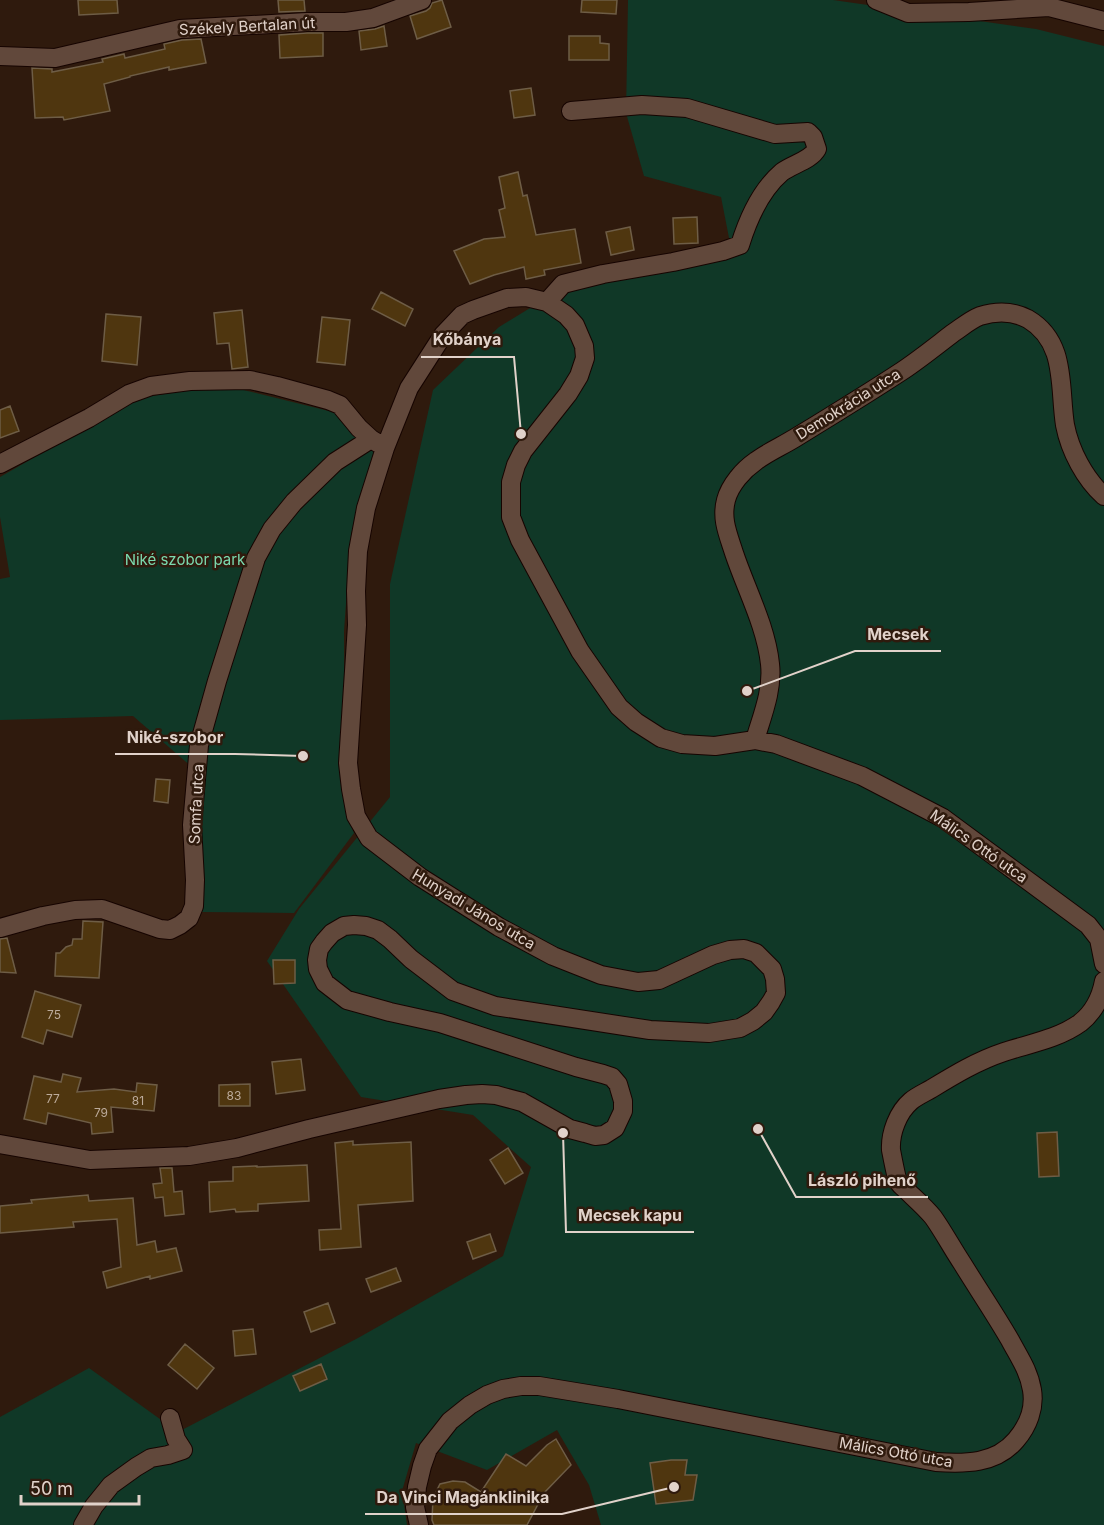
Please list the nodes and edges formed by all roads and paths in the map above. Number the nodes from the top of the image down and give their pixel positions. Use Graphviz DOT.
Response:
graph roads {
  1 [pos="422,0"];
  2 [pos="876,0"];
  3 [pos="1104,21"];
  4 [pos="0,56"];
  5 [pos="572,111"];
  6 [pos="547,302"];
  7 [pos="378,444"];
  8 [pos="0,464"];
  9 [pos="1104,496"];
  10 [pos="755,740"];
  11 [pos="0,928"];
  12 [pos="1104,964"];
  13 [pos="1104,981"];
  14 [pos="0,1144"];
  15 [pos="170,1418"];
  16 [pos="83,1525"];
  17 [pos="419,1525"];
  1 -- 4 [label="street, Székely Bertalan út"];
  2 -- 3 [label="street"];
  5 -- 6 [label="street"];
  6 -- 7 [label="street, Hunyadi János utca"];
  6 -- 10 [label="street, Hunyadi János utca"];
  7 -- 8 [label="street"];
  7 -- 11 [label="street, Somfa utca"];
  7 -- 14 [label="street, Hunyadi János utca"];
  9 -- 10 [label="street, Demokrácia utca"];
  10 -- 12 [label="street, Málics Ottó utca"];
  13 -- 17 [label="street, Málics Ottó utca"];
  15 -- 16 [label="street"];
}
